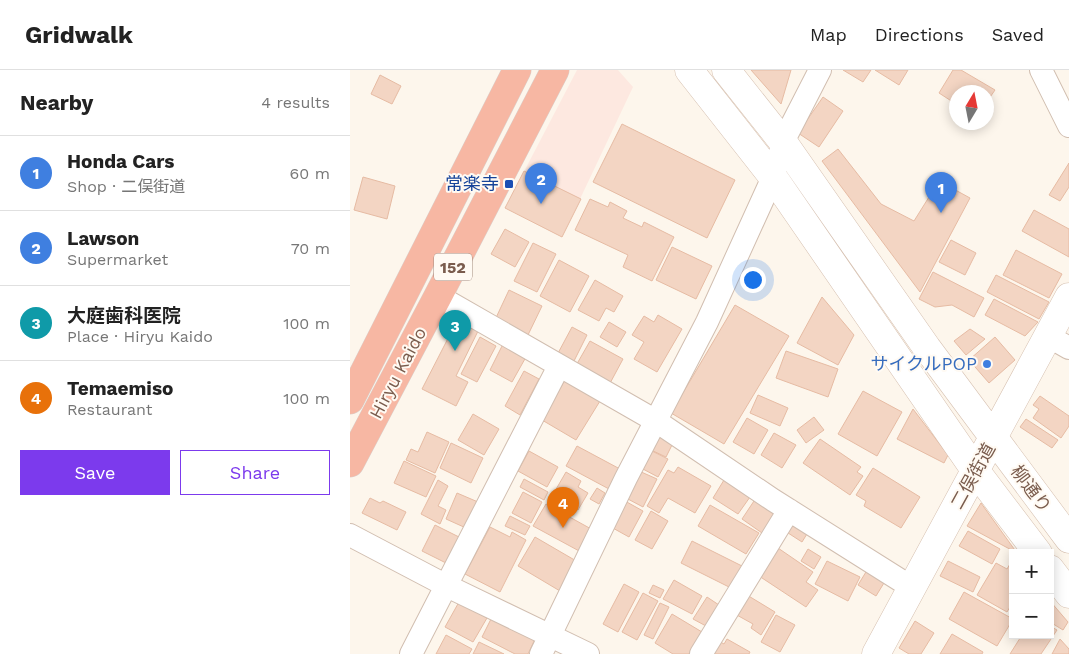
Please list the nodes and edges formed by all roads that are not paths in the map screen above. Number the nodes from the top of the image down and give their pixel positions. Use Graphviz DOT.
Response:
graph roads {
  1 [pos="517,70"];
  2 [pos="555,70"];
  3 [pos="688,70"];
  4 [pos="726,70"];
  5 [pos="820,70"];
  6 [pos="1041,70"];
  7 [pos="1069,126"];
  8 [pos="783,142"];
  9 [pos="773,177"];
  10 [pos="438,296"];
  11 [pos="1069,297"];
  12 [pos="1058,342"];
  13 [pos="559,366"];
  14 [pos="350,400"];
  15 [pos="656,420"];
  16 [pos="994,439"];
  17 [pos="350,463"];
  18 [pos="976,470"];
  19 [pos="789,510"];
  20 [pos="350,535"];
  21 [pos="1069,539"];
  22 [pos="1035,549"];
  23 [pos="1054,574"];
  24 [pos="447,586"];
  25 [pos="912,587"];
  26 [pos="1069,594"];
  27 [pos="546,644"];
  28 [pos="411,654"];
  29 [pos="588,654"];
  30 [pos="701,654"];
  31 [pos="876,654"];
  1 -- 14 [label="highway, Hiryu Kaido / 152"];
  2 -- 10 [label="highway, Hiryu Kaido / 152"];
  3 -- 9 [label="street, 柳通り"];
  4 -- 8 [label="street, 柳通り"];
  5 -- 8 [label="street"];
  6 -- 7 [label="street"];
  8 -- 9 [label="street"];
  8 -- 16 [label="street, 柳通り"];
  9 -- 15 [label="street"];
  9 -- 18 [label="street, 柳通り"];
  10 -- 13 [label="street"];
  10 -- 17 [label="highway, Hiryu Kaido / 152"];
  11 -- 12 [label="street, 二俣街道"];
  12 -- 16 [label="street, 二俣街道"];
  13 -- 15 [label="street"];
  13 -- 24 [label="street"];
  15 -- 19 [label="street"];
  15 -- 27 [label="street"];
  16 -- 18 [label="street, 二俣街道"];
  16 -- 21 [label="street, 柳通り"];
  18 -- 22 [label="street, 柳通り"];
  18 -- 25 [label="street, 二俣街道"];
  19 -- 25 [label="street"];
  19 -- 30 [label="street"];
  20 -- 24 [label="street"];
  23 -- 26 [label="street"];
  24 -- 27 [label="street"];
  24 -- 28 [label="street"];
  25 -- 31 [label="street, 二俣街道"];
  27 -- 29 [label="street"];
}
